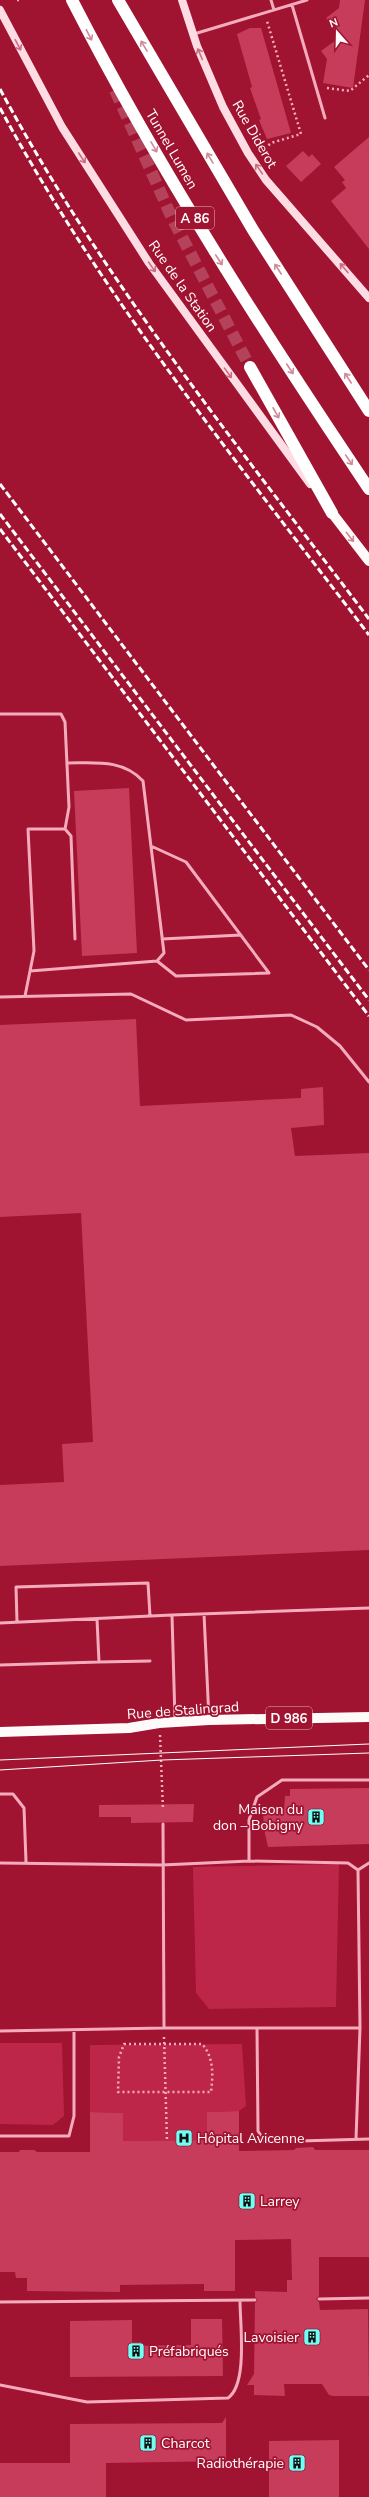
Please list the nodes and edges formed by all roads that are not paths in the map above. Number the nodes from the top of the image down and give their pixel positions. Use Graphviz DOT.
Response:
graph roads {
  1 [pos="72,0"];
  2 [pos="118,0"];
  3 [pos="182,0"];
  4 [pos="271,0"];
  5 [pos="307,0"];
  6 [pos="292,5"];
  7 [pos="0,10"];
  8 [pos="274,10"];
  9 [pos="194,34"];
  10 [pos="325,118"];
  11 [pos="369,298"];
  12 [pos="250,367"];
  13 [pos="369,411"];
  14 [pos="369,489"];
  15 [pos="332,513"];
  16 [pos="369,561"];
  17 [pos="0,714"];
  18 [pos="67,763"];
  19 [pos="65,829"];
  20 [pos="151,846"];
  21 [pos="241,935"];
  22 [pos="75,939"];
  23 [pos="162,939"];
  24 [pos="157,961"];
  25 [pos="30,971"];
  26 [pos="25,996"];
  27 [pos="0,997"];
  28 [pos="369,1082"];
  29 [pos="369,1608"];
  30 [pos="204,1614"];
  31 [pos="172,1615"];
  32 [pos="150,1616"];
  33 [pos="97,1619"];
  34 [pos="17,1622"];
  35 [pos="0,1623"];
  36 [pos="150,1661"];
  37 [pos="99,1662"];
  38 [pos="0,1665"];
  39 [pos="369,1716"];
  40 [pos="209,1720"];
  41 [pos="175,1722"];
  42 [pos="0,1732"];
  43 [pos="369,1780"];
  44 [pos="0,1794"];
  45 [pos="163,1824"];
  46 [pos="249,1861"];
  47 [pos="26,1862"];
  48 [pos="0,1863"];
  49 [pos="369,1863"];
  50 [pos="162,1865"];
  51 [pos="358,1870"];
  52 [pos="164,2028"];
  53 [pos="360,2028"];
  54 [pos="257,2029"];
  55 [pos="74,2030"];
  56 [pos="0,2031"];
  57 [pos="0,2136"];
  58 [pos="356,2139"];
  59 [pos="369,2139"];
  60 [pos="369,2298"];
  61 [pos="319,2299"];
  62 [pos="255,2300"];
  63 [pos="240,2301"];
  64 [pos="0,2302"];
  65 [pos="0,2385"];
  1 -- 14 [label="highway, Tunnel Lumen / A 86, one-way"];
  13 -- 2 [label="highway, Tunnel Lumen, one-way"];
  3 -- 9 [label="street, Rue Diderot"];
  4 -- 8 [label="lane"];
  5 -- 6 [label="lane"];
  6 -- 8 [label="lane"];
  6 -- 10 [label="lane"];
  7 -- 15 [label="street, Rue de la Station, one-way"];
  8 -- 9 [label="lane"];
  11 -- 9 [label="street, Rue Diderot, one-way"];
  12 -- 15 [label="highway, one-way"];
  15 -- 16 [label="main road, Rue de la Station, one-way"];
  17 -- 18 [label="lane"];
  18 -- 19 [label="lane"];
  18 -- 20 [label="lane"];
  19 -- 22 [label="lane"];
  19 -- 25 [label="lane"];
  20 -- 21 [label="lane"];
  20 -- 23 [label="lane"];
  21 -- 23 [label="lane"];
  21 -- 24 [label="lane"];
  23 -- 24 [label="lane"];
  24 -- 25 [label="lane"];
  25 -- 26 [label="lane"];
  26 -- 27 [label="lane"];
  26 -- 28 [label="lane"];
  29 -- 30 [label="lane"];
  30 -- 31 [label="lane"];
  30 -- 40 [label="lane"];
  31 -- 32 [label="lane"];
  31 -- 41 [label="lane"];
  32 -- 33 [label="lane"];
  32 -- 34 [label="lane"];
  33 -- 34 [label="lane"];
  33 -- 37 [label="lane"];
  34 -- 35 [label="lane"];
  36 -- 37 [label="lane"];
  37 -- 38 [label="lane"];
  39 -- 40 [label="main road, Rue de Stalingrad / D 986"];
  40 -- 41 [label="main road, Rue de Stalingrad / D 986"];
  41 -- 42 [label="main road, Rue de Stalingrad / D 986"];
  43 -- 46 [label="lane"];
  44 -- 47 [label="lane"];
  45 -- 50 [label="lane"];
  46 -- 50 [label="lane"];
  46 -- 51 [label="lane"];
  47 -- 48 [label="lane"];
  47 -- 50 [label="lane"];
  49 -- 51 [label="lane"];
  50 -- 52 [label="lane"];
  51 -- 53 [label="lane"];
  52 -- 54 [label="lane"];
  52 -- 55 [label="lane"];
  53 -- 54 [label="lane"];
  53 -- 58 [label="lane"];
  54 -- 58 [label="lane"];
  55 -- 56 [label="lane"];
  55 -- 57 [label="lane"];
  58 -- 59 [label="lane"];
  60 -- 61 [label="lane"];
  62 -- 63 [label="lane"];
  63 -- 64 [label="lane"];
  63 -- 65 [label="lane"];
}
